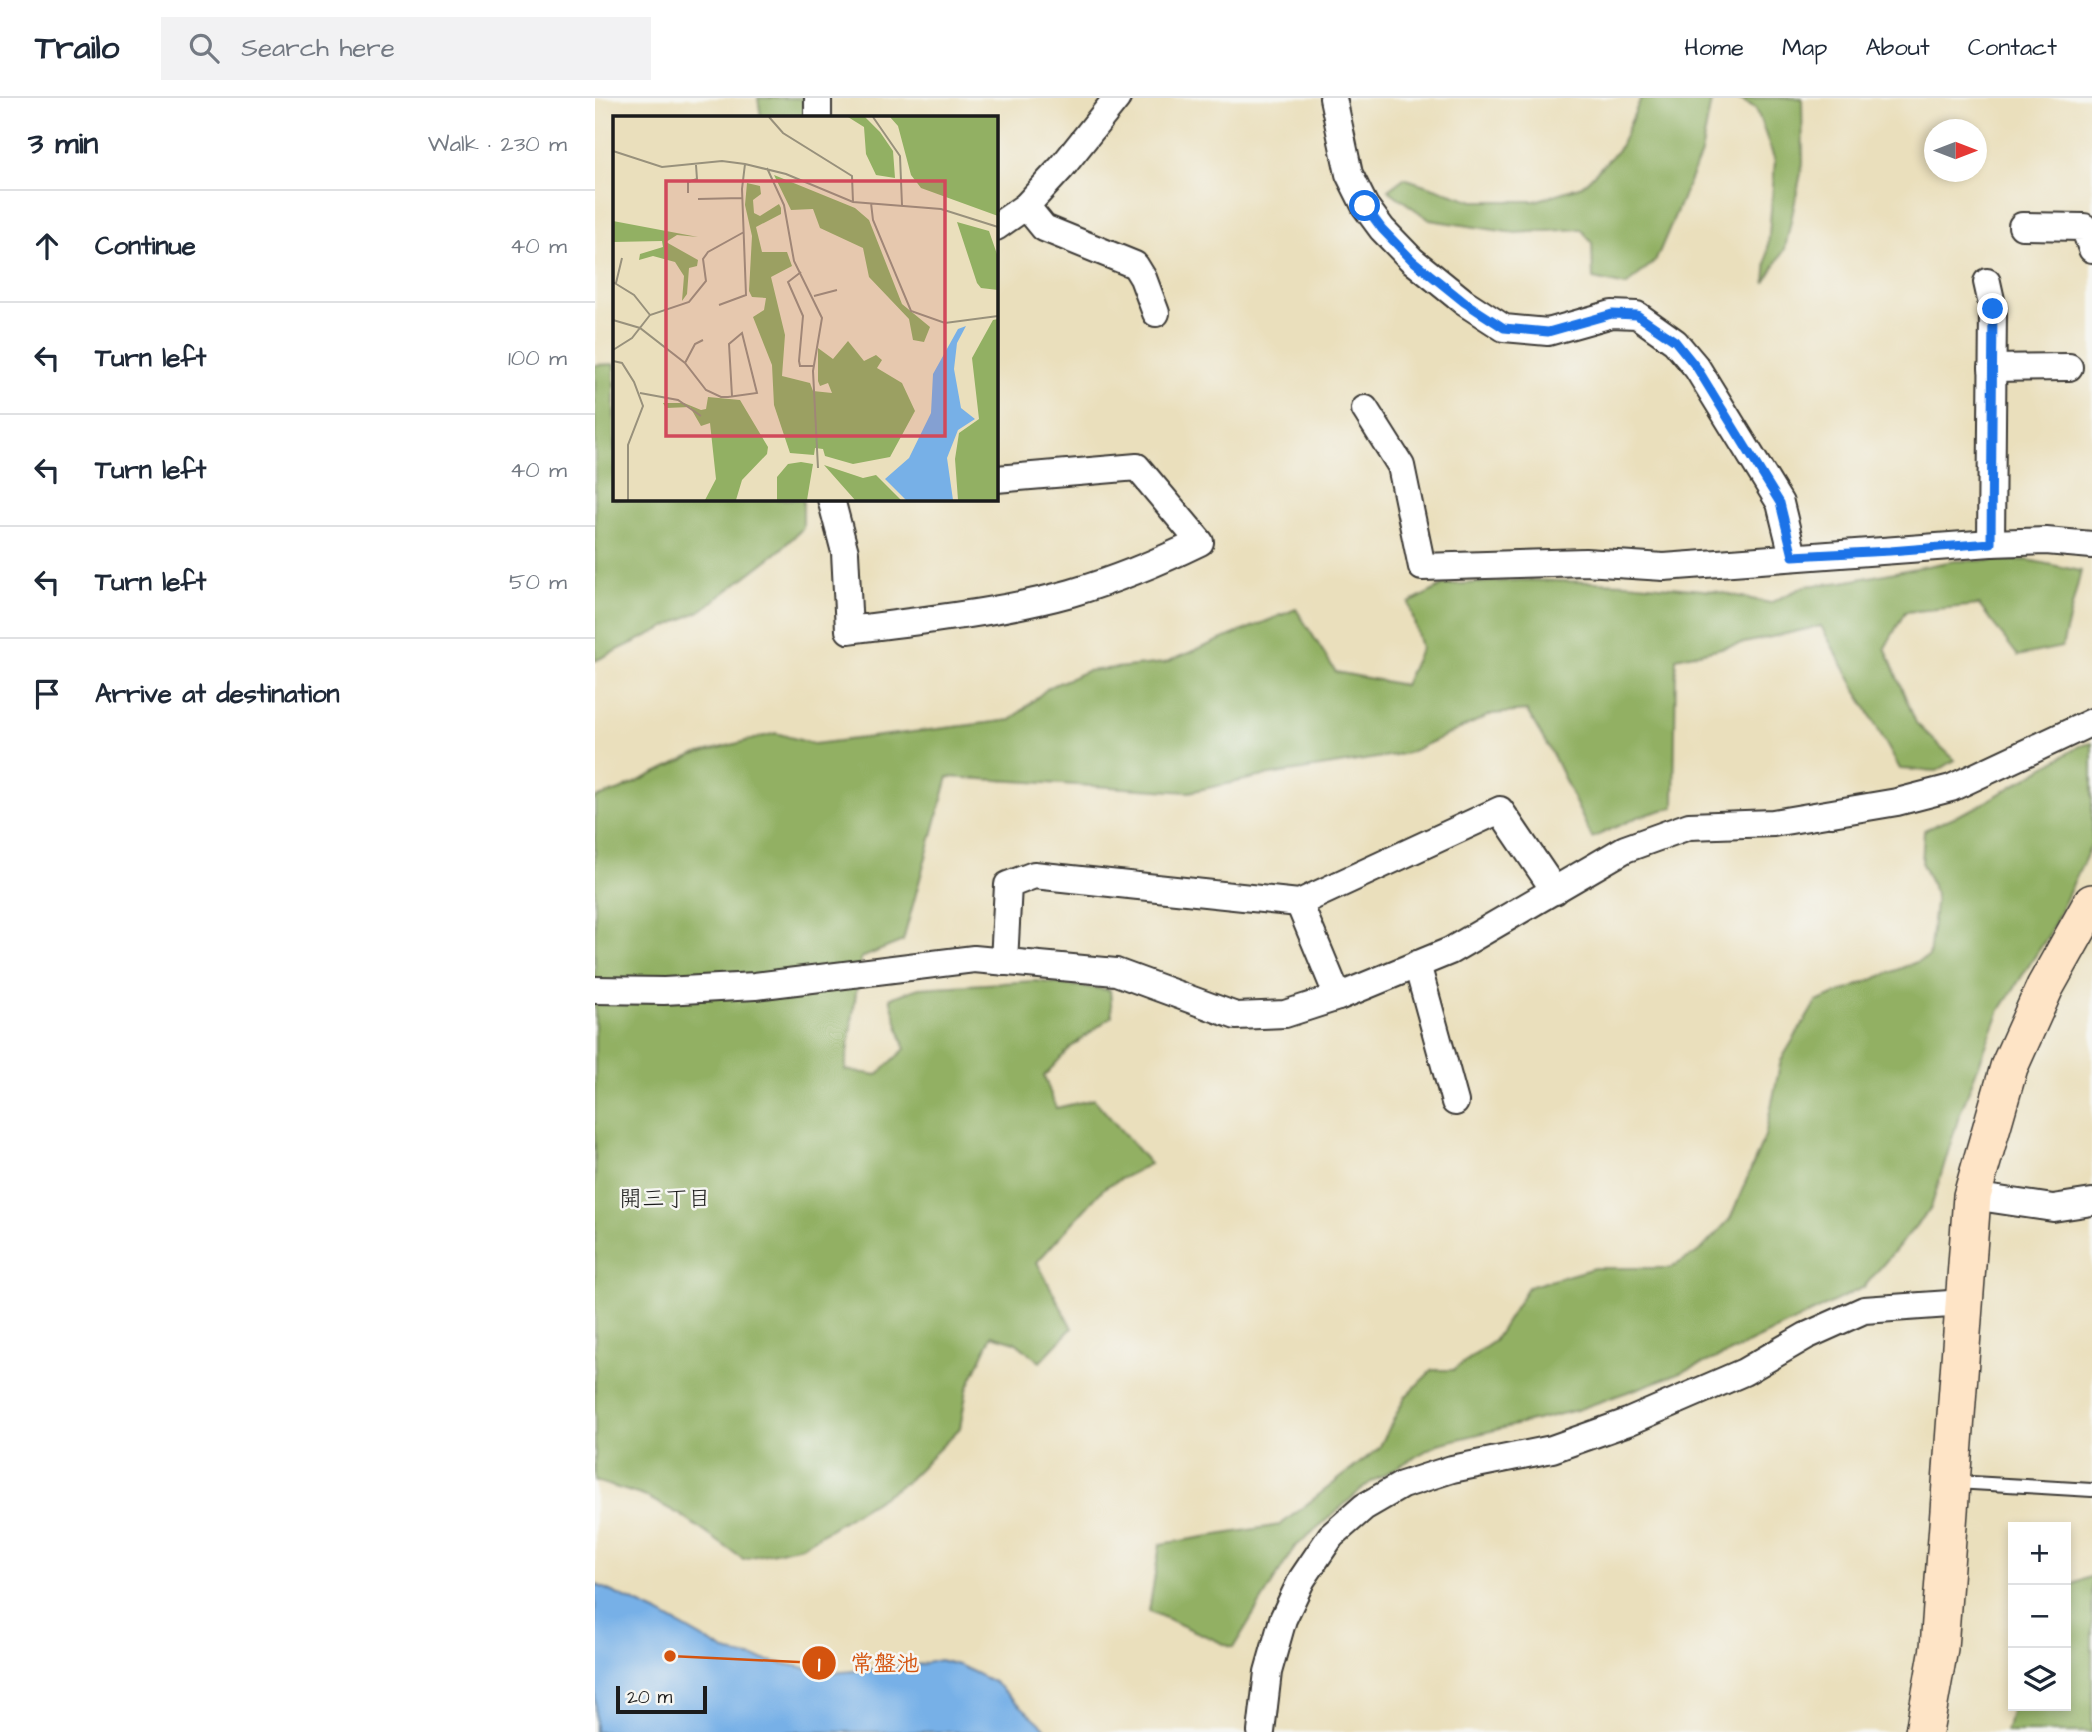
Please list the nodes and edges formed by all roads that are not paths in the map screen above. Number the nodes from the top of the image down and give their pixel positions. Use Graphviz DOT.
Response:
graph roads {
  1 [pos="818,98"];
  2 [pos="1117,98"];
  3 [pos="1333,98"];
  4 [pos="818,116"];
  5 [pos="1026,206"];
  6 [pos="997,226"];
  7 [pos="2022,226"];
  8 [pos="2092,249"];
  9 [pos="1987,282"];
  10 [pos="1156,313"];
  11 [pos="2069,367"];
  12 [pos="1992,368"];
  13 [pos="1365,409"];
  14 [pos="997,478"];
  15 [pos="831,500"];
  16 [pos="1991,543"];
  17 [pos="2092,545"];
  18 [pos="1793,556"];
  19 [pos="2092,722"];
  20 [pos="1555,891"];
  21 [pos="1299,902"];
  22 [pos="2092,903"];
  23 [pos="1004,962"];
  24 [pos="1417,964"];
  25 [pos="595,990"];
  26 [pos="1338,997"];
  27 [pos="1455,1101"];
  28 [pos="1972,1196"];
  29 [pos="2092,1202"];
  30 [pos="1964,1303"];
  31 [pos="1952,1482"];
  32 [pos="2092,1490"];
  33 [pos="1261,1732"];
  34 [pos="1924,1732"];
  1 -- 4 [label="street"];
  2 -- 5 [label="street"];
  3 -- 18 [label="street"];
  5 -- 6 [label="street"];
  5 -- 10 [label="street"];
  7 -- 8 [label="street"];
  9 -- 12 [label="street"];
  11 -- 12 [label="street"];
  12 -- 16 [label="street"];
  13 -- 18 [label="street"];
  14 -- 15 [label="street"];
  16 -- 17 [label="street"];
  16 -- 18 [label="street"];
  19 -- 20 [label="street"];
  20 -- 21 [label="street"];
  20 -- 24 [label="street"];
  21 -- 23 [label="street"];
  21 -- 26 [label="street"];
  22 -- 28 [label="street"];
  23 -- 25 [label="street"];
  23 -- 26 [label="street"];
  24 -- 26 [label="street"];
  24 -- 27 [label="street"];
  28 -- 29 [label="street"];
  28 -- 30 [label="street"];
  30 -- 31 [label="street"];
  30 -- 33 [label="street"];
  31 -- 32 [label="lane"];
  31 -- 34 [label="street"];
}
